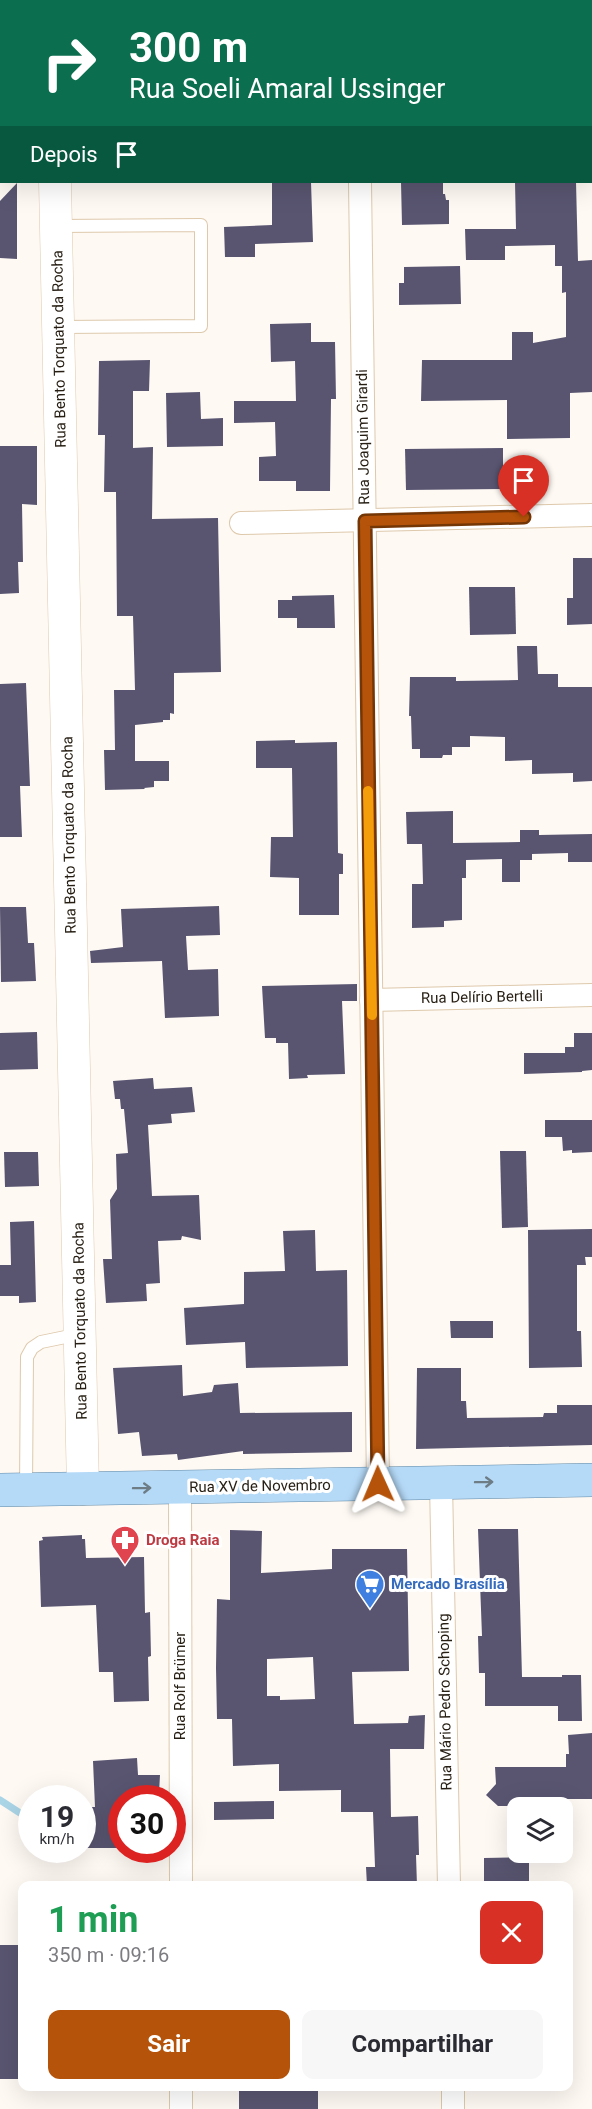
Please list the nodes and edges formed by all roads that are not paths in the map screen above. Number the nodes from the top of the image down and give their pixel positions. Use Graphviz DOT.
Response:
graph roads {
  1 [pos="55,183"];
  2 [pos="360,183"];
  3 [pos="56,226"];
  4 [pos="58,327"];
  5 [pos="592,515"];
  6 [pos="365,521"];
  7 [pos="241,523"];
  8 [pos="592,995"];
  9 [pos="372,1000"];
  10 [pos="81,1334"];
  11 [pos="592,1480"];
  12 [pos="441,1483"];
  13 [pos="378,1484"];
  14 [pos="180,1487"];
  15 [pos="83,1489"];
  16 [pos="13,1490"];
  17 [pos="181,1881"];
  18 [pos="449,1881"];
  19 [pos="182,2091"];
  20 [pos="453,2091"];
  21 [pos="182,2109"];
  22 [pos="453,2109"];
  1 -- 3 [label="street, Rua Bento Torquato da Rocha"];
  2 -- 6 [label="street, Rua Joaquim Girardi"];
  3 -- 4 [label="street, Rua Bento Torquato da Rocha"];
  3 -- 4 [label="lane"];
  4 -- 10 [label="street, Rua Bento Torquato da Rocha"];
  5 -- 6 [label="street"];
  6 -- 7 [label="street"];
  6 -- 9 [label="street, Rua Joaquim Girardi"];
  8 -- 9 [label="street, Rua Delírio Bertelli"];
  9 -- 13 [label="street, Rua Joaquim Girardi"];
  10 -- 15 [label="street, Rua Bento Torquato da Rocha"];
  10 -- 16 [label="lane"];
  12 -- 11 [label="main road, Rua XV de Novembro, one-way"];
  12 -- 13 [label="main road, Rua XV de Novembro"];
  12 -- 18 [label="street, Rua Mário Pedro Schoping"];
  13 -- 14 [label="main road, Rua XV de Novembro"];
  15 -- 14 [label="main road, Rua XV de Novembro, one-way"];
  14 -- 17 [label="street, Rua Rolf Brümer"];
  15 -- 16 [label="main road, Rua XV de Novembro"];
  19 -- 21 [label="street"];
  20 -- 22 [label="street"];
}
